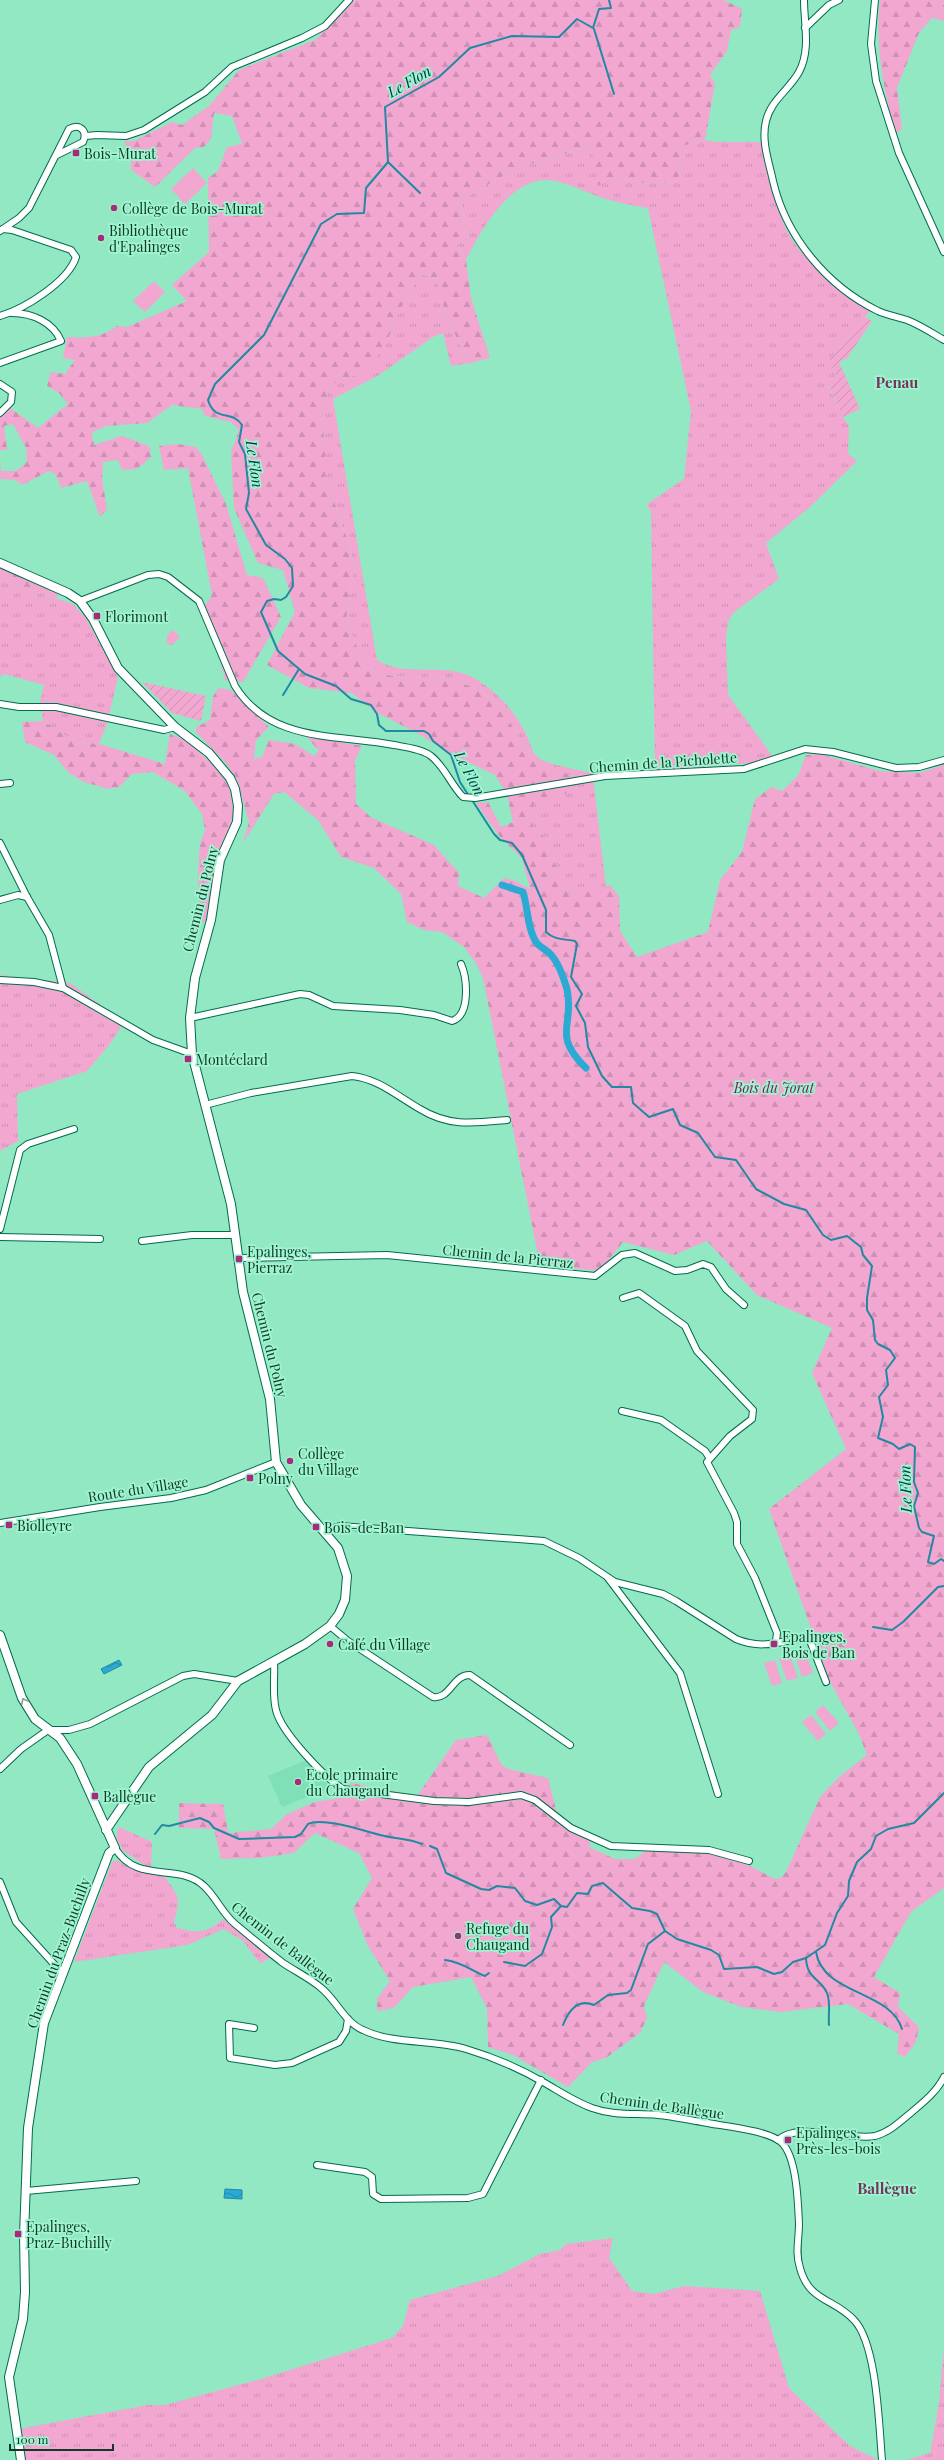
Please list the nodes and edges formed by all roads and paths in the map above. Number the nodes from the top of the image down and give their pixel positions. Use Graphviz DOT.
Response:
graph roads {
  1 [pos="349,0"];
  2 [pos="804,0"];
  3 [pos="839,0"];
  4 [pos="875,0"];
  5 [pos="805,28"];
  6 [pos="86,136"];
  7 [pos="57,155"];
  8 [pos="1,228"];
  9 [pos="944,252"];
  10 [pos="11,313"];
  11 [pos="0,316"];
  12 [pos="944,340"];
  13 [pos="0,363"];
  14 [pos="0,384"];
  15 [pos="0,413"];
  16 [pos="0,563"];
  17 [pos="80,601"];
  18 [pos="0,704"];
  19 [pos="175,727"];
  20 [pos="944,760"];
  21 [pos="10,783"];
  22 [pos="0,784"];
  23 [pos="0,843"];
  24 [pos="27,897"];
  25 [pos="0,900"];
  26 [pos="461,964"];
  27 [pos="0,980"];
  28 [pos="63,988"];
  29 [pos="190,1018"];
  30 [pos="192,1054"];
  31 [pos="205,1105"];
  32 [pos="507,1120"];
  33 [pos="74,1130"];
  34 [pos="0,1229"];
  35 [pos="235,1235"];
  36 [pos="0,1237"];
  37 [pos="100,1239"];
  38 [pos="142,1241"];
  39 [pos="239,1258"];
  40 [pos="623,1298"];
  41 [pos="744,1305"];
  42 [pos="622,1411"];
  43 [pos="709,1457"];
  44 [pos="276,1462"];
  45 [pos="0,1523"];
  46 [pos="324,1531"];
  47 [pos="606,1576"];
  48 [pos="330,1626"];
  49 [pos="0,1635"];
  50 [pos="776,1641"];
  51 [pos="274,1661"];
  52 [pos="238,1682"];
  53 [pos="826,1682"];
  54 [pos="48,1730"];
  55 [pos="570,1745"];
  56 [pos="0,1769"];
  57 [pos="718,1794"];
  58 [pos="106,1830"];
  59 [pos="115,1848"];
  60 [pos="749,1861"];
  61 [pos="0,1882"];
  62 [pos="62,1973"];
  63 [pos="348,2019"];
  64 [pos="254,2028"];
  65 [pos="944,2077"];
  66 [pos="541,2080"];
  67 [pos="778,2140"];
  68 [pos="317,2165"];
  69 [pos="136,2181"];
  70 [pos="26,2191"];
  71 [pos="21,2460"];
  72 [pos="882,2460"];
  1 -- 6 [label="street"];
  2 -- 5 [label="street"];
  3 -- 5 [label="street"];
  4 -- 9 [label="street"];
  5 -- 12 [label="street"];
  6 -- 7 [label="street"];
  6 -- 7 [label="street"];
  7 -- 8 [label="street"];
  8 -- 10 [label="street"];
  10 -- 11 [label="street"];
  10 -- 13 [label="street"];
  14 -- 15 [label="street"];
  16 -- 17 [label="street"];
  17 -- 19 [label="street, Chemin du Polny"];
  17 -- 20 [label="street, Chemin de la Picholette"];
  18 -- 19 [label="street"];
  19 -- 29 [label="street, Chemin du Polny"];
  21 -- 22 [label="street"];
  23 -- 24 [label="street"];
  24 -- 25 [label="street"];
  24 -- 28 [label="street"];
  26 -- 29 [label="street"];
  27 -- 28 [label="street"];
  28 -- 30 [label="street"];
  29 -- 30 [label="street, Chemin du Polny"];
  30 -- 31 [label="street, Chemin du Polny"];
  31 -- 32 [label="street"];
  31 -- 35 [label="street, Chemin du Polny"];
  33 -- 34 [label="street"];
  35 -- 38 [label="street"];
  35 -- 39 [label="street, Chemin du Polny"];
  36 -- 37 [label="street"];
  39 -- 41 [label="street, Chemin de la Pierraz"];
  39 -- 44 [label="street, Chemin du Polny"];
  40 -- 43 [label="street"];
  42 -- 43 [label="street"];
  43 -- 50 [label="street"];
  44 -- 45 [label="street, Route du Village"];
  44 -- 46 [label="street"];
  46 -- 47 [label="street"];
  46 -- 48 [label="street"];
  47 -- 50 [label="street"];
  47 -- 57 [label="street"];
  48 -- 51 [label="street"];
  48 -- 55 [label="street"];
  54 -- 49 [label="street, Chemin de Ballègue, one-way"];
  50 -- 53 [label="street"];
  51 -- 52 [label="street"];
  51 -- 60 [label="street"];
  52 -- 54 [label="street"];
  52 -- 58 [label="street"];
  54 -- 56 [label="street"];
  54 -- 58 [label="street, Chemin de Ballègue"];
  58 -- 59 [label="street, Chemin de Ballègue"];
  59 -- 62 [label="street, Chemin du Praz-Buchilly"];
  59 -- 63 [label="street, Chemin de Ballègue"];
  61 -- 62 [label="street"];
  62 -- 70 [label="street, Chemin du Praz-Buchilly"];
  63 -- 64 [label="street"];
  63 -- 66 [label="street, Chemin de Ballègue"];
  65 -- 67 [label="street"];
  66 -- 67 [label="street, Chemin de Ballègue"];
  66 -- 68 [label="street"];
  67 -- 72 [label="street"];
  69 -- 70 [label="street"];
  70 -- 71 [label="street, Chemin du Praz-Buchilly"];
}
